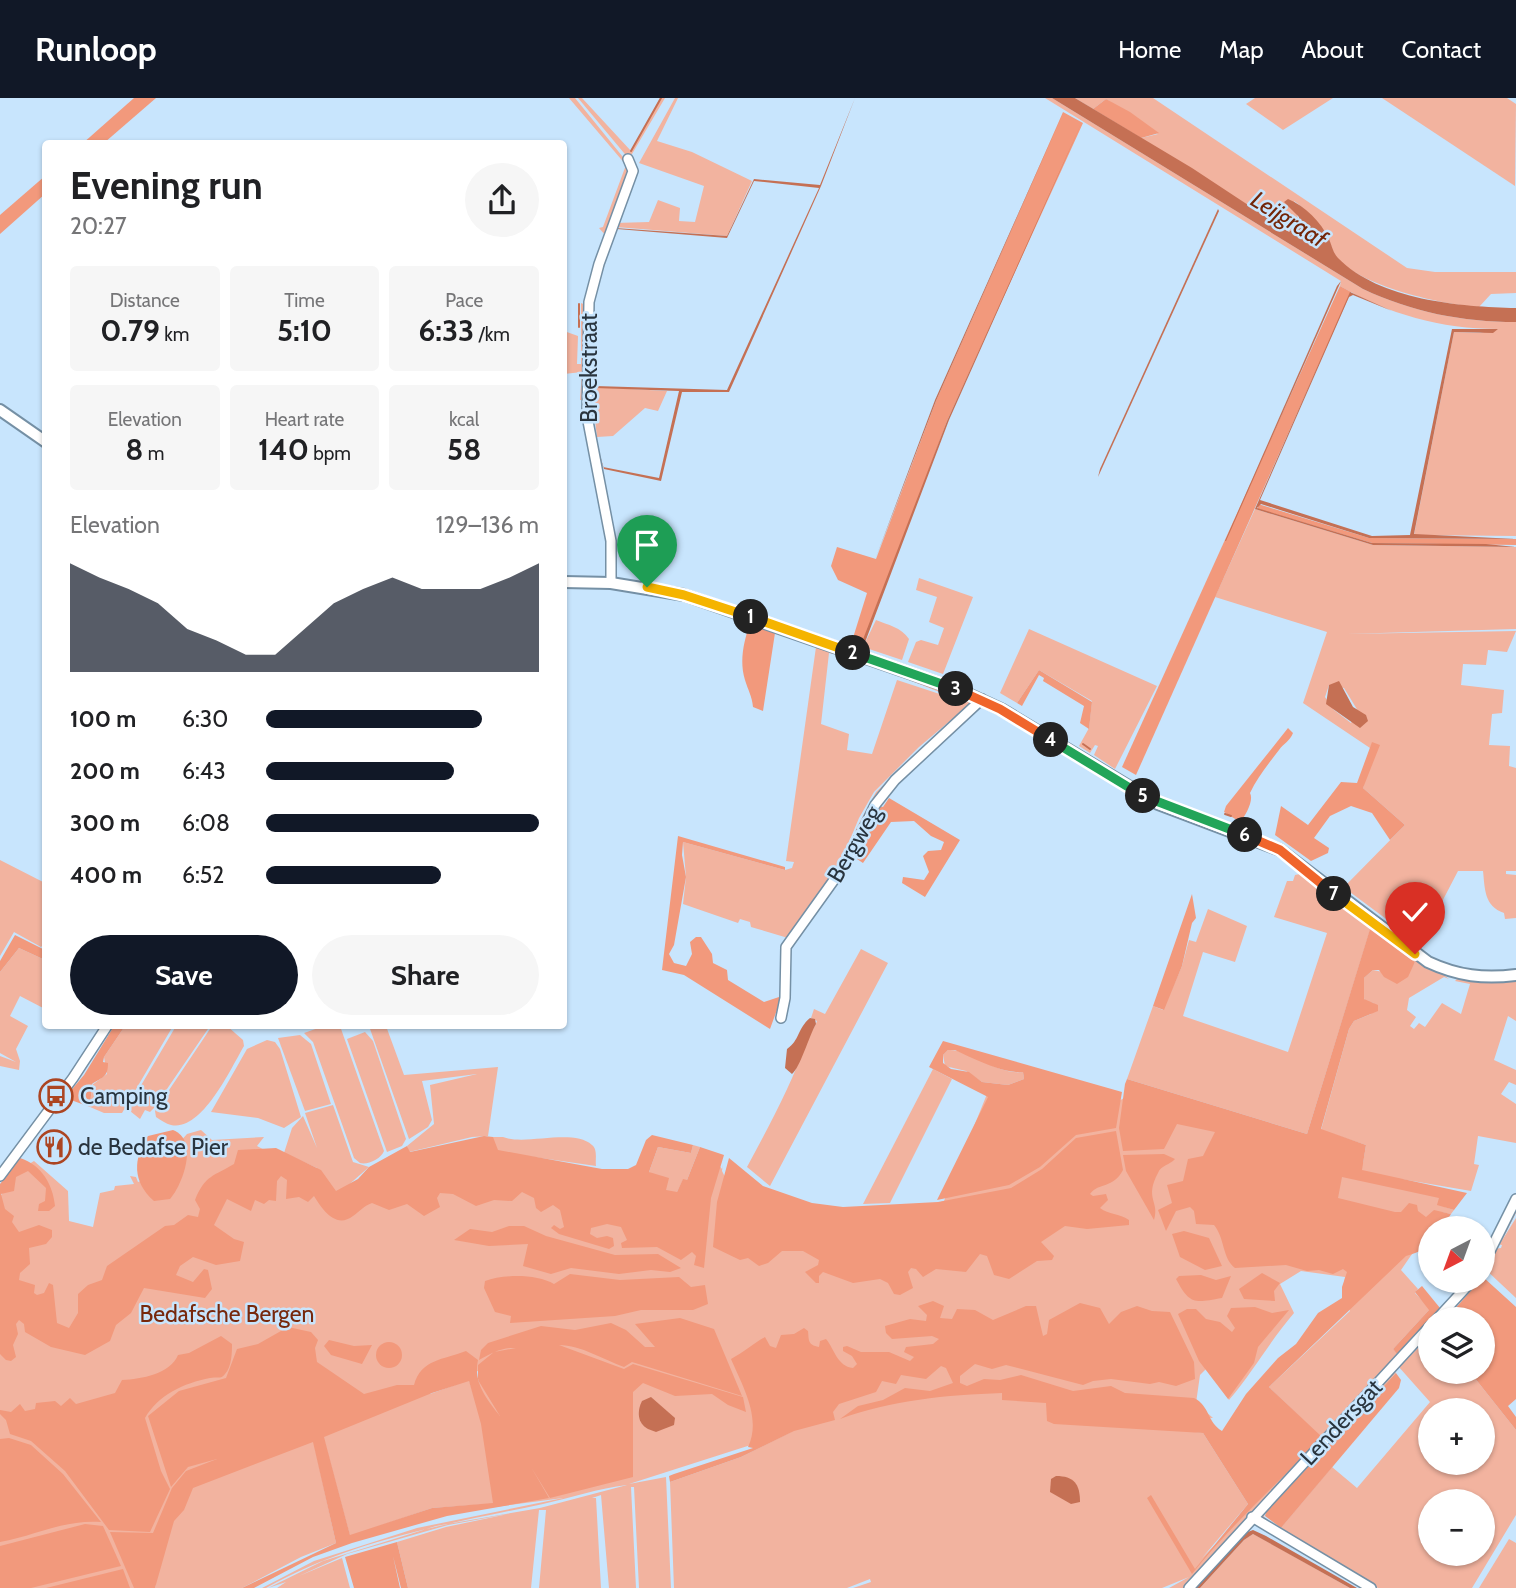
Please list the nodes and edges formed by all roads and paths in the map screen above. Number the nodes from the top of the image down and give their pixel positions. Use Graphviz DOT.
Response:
graph roads {
  1 [pos="628,159"];
  2 [pos="0,410"];
  3 [pos="42,439"];
  4 [pos="567,582"];
  5 [pos="611,583"];
  6 [pos="982,699"];
  7 [pos="1516,975"];
  8 [pos="781,1018"];
  9 [pos="105,1029"];
  10 [pos="0,1176"];
  11 [pos="1516,1199"];
  12 [pos="1495,1240"];
  13 [pos="1461,1293"];
  14 [pos="1448,1307"];
  15 [pos="1418,1339"];
  16 [pos="1252,1517"];
  17 [pos="1189,1588"];
  18 [pos="1371,1588"];
  1 -- 5 [label="street, Broekstraat"];
  2 -- 3 [label="street"];
  4 -- 5 [label="street"];
  5 -- 6 [label="street"];
  6 -- 7 [label="street"];
  6 -- 8 [label="street, Bergweg"];
  9 -- 10 [label="street"];
  11 -- 12 [label="street"];
  13 -- 14 [label="street"];
  15 -- 16 [label="street, Lendersgat"];
  16 -- 17 [label="street, Lendersgat"];
  16 -- 18 [label="street"];
}
